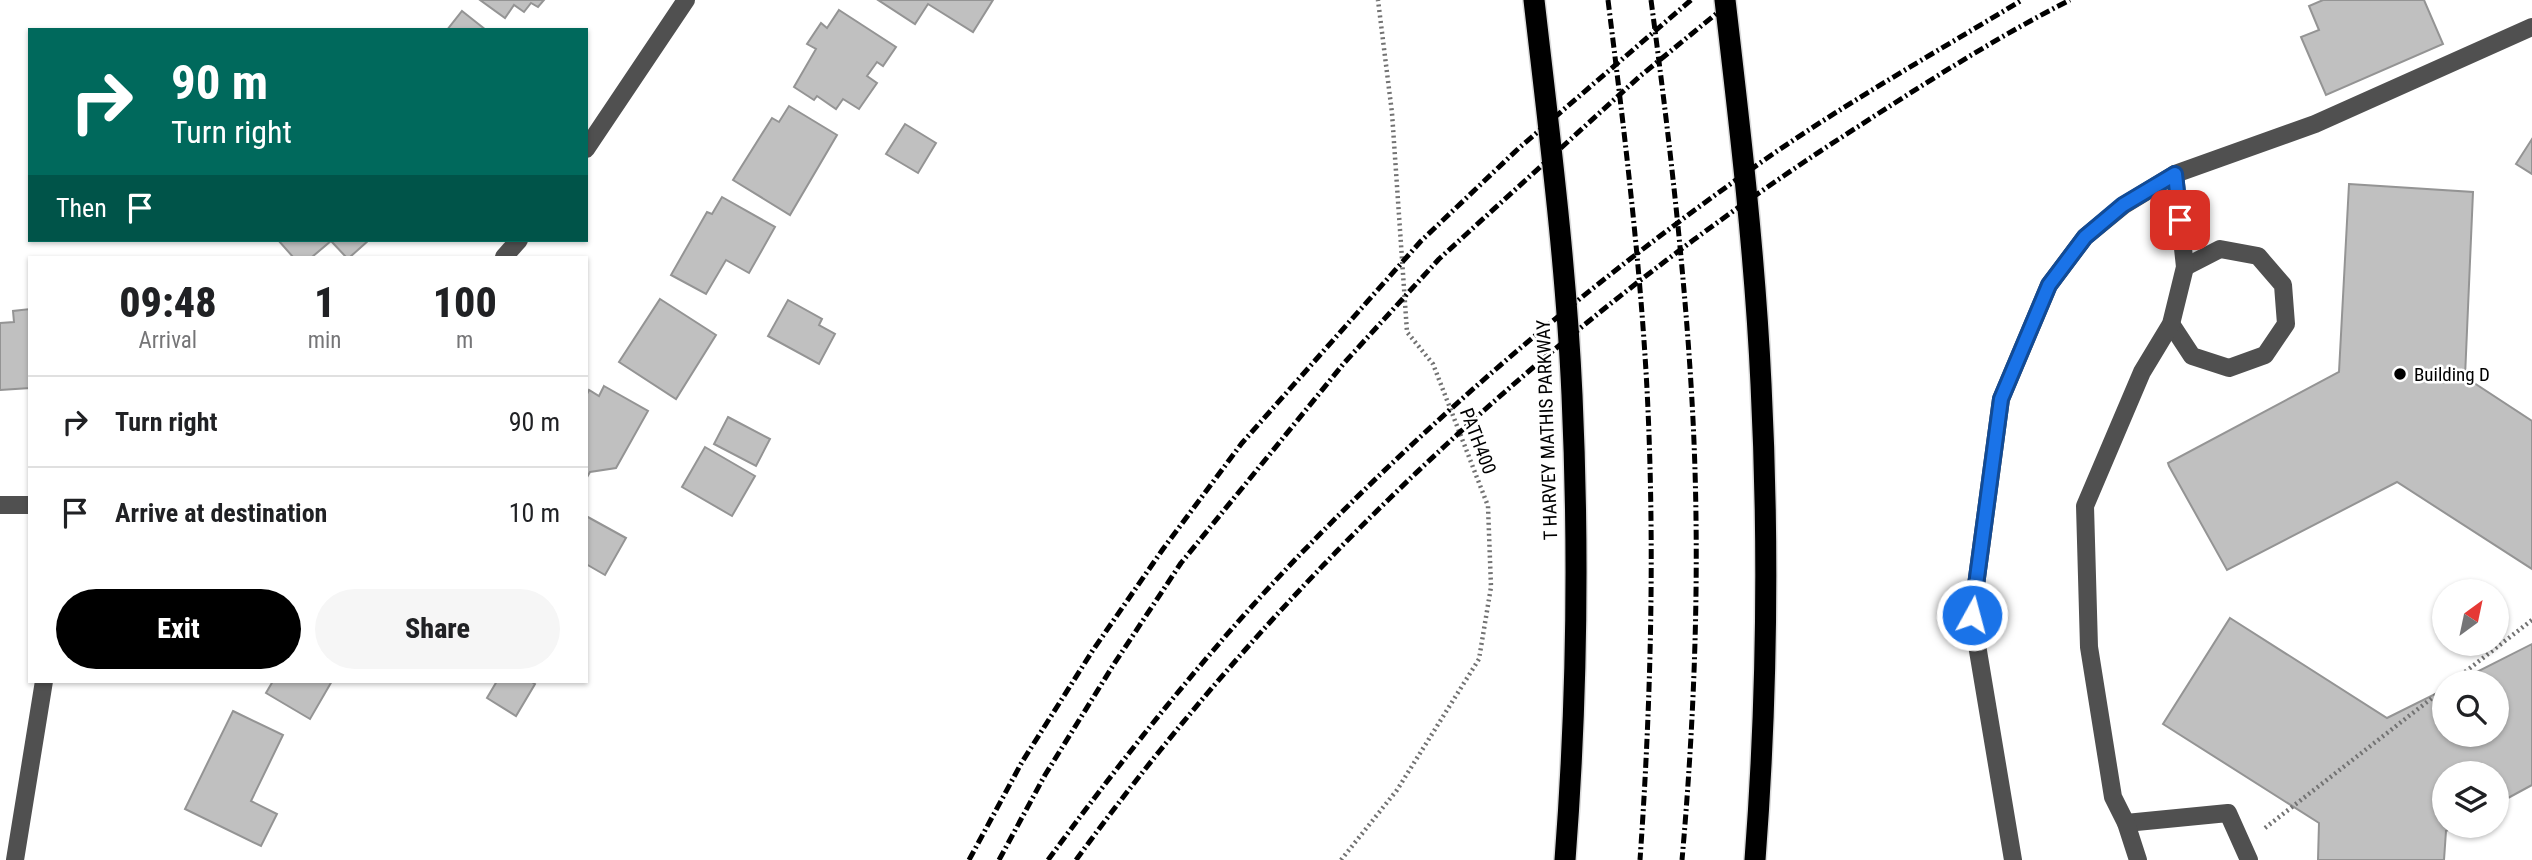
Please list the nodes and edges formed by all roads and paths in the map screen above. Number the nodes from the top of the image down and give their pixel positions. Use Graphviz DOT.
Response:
graph roads {
  1 [pos="686,0"];
  2 [pos="1378,0"];
  3 [pos="1534,0"];
  4 [pos="1725,0"];
  5 [pos="2532,27"];
  6 [pos="588,146"];
  7 [pos="2175,174"];
  8 [pos="517,242"];
  9 [pos="505,256"];
  10 [pos="2185,267"];
  11 [pos="2171,324"];
  12 [pos="0,505"];
  13 [pos="28,505"];
  14 [pos="2532,620"];
  15 [pos="2467,670"];
  16 [pos="44,683"];
  17 [pos="2432,699"];
  18 [pos="2126,823"];
  19 [pos="2246,853"];
  20 [pos="15,860"];
  21 [pos="1341,860"];
  22 [pos="1565,860"];
  23 [pos="1755,860"];
  24 [pos="2013,860"];
  25 [pos="2138,860"];
  1 -- 6 [label="street"];
  2 -- 21 [label="path, PATH400"];
  3 -- 22 [label="highway, T HARVEY MATHIS PARKWAY"];
  4 -- 23 [label="highway"];
  5 -- 7 [label="street"];
  7 -- 10 [label="street"];
  7 -- 24 [label="street"];
  8 -- 9 [label="street"];
  10 -- 11 [label="street"];
  10 -- 11 [label="street"];
  11 -- 18 [label="street"];
  12 -- 13 [label="street"];
  14 -- 15 [label="path"];
  16 -- 20 [label="street"];
  17 -- 19 [label="path"];
  18 -- 19 [label="street"];
  18 -- 25 [label="street"];
}
